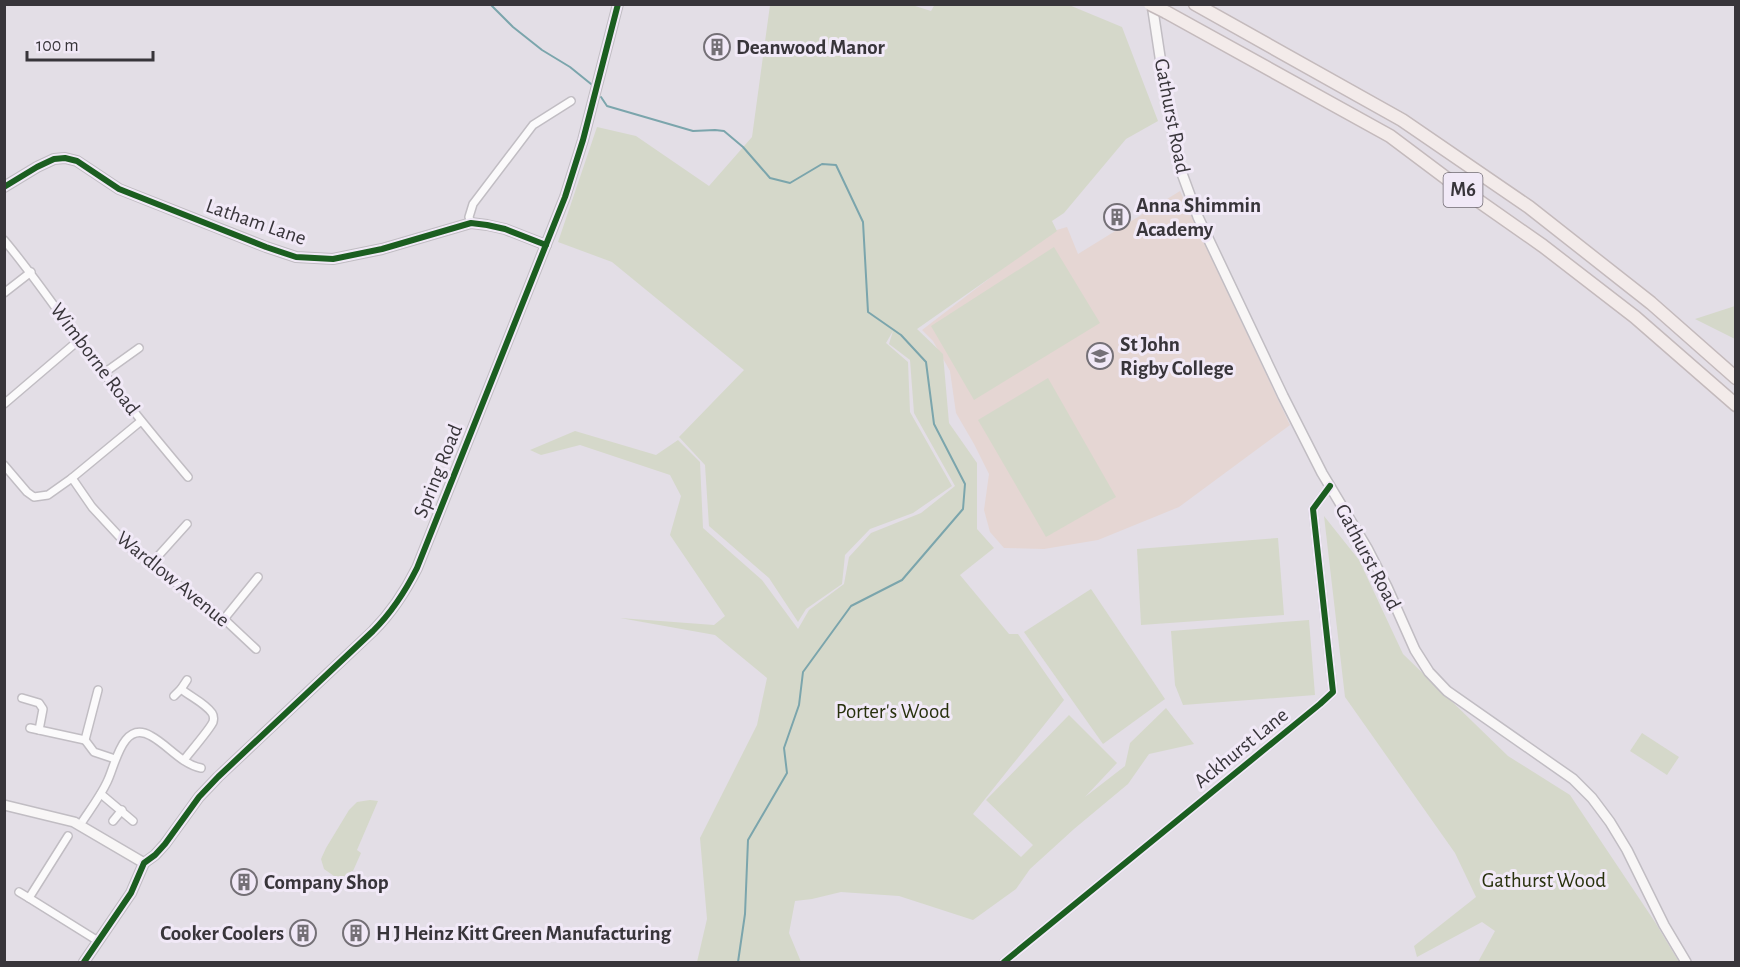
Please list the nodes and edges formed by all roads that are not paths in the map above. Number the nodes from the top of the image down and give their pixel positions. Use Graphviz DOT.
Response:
graph roads {
  1 [pos="618,4"];
  2 [pos="1151,4"];
  3 [pos="1195,4"];
  4 [pos="571,101"];
  5 [pos="4,187"];
  6 [pos="471,223"];
  7 [pos="4,240"];
  8 [pos="546,245"];
  9 [pos="31,272"];
  10 [pos="4,293"];
  11 [pos="79,340"];
  12 [pos="139,348"];
  13 [pos="104,373"];
  14 [pos="1736,378"];
  15 [pos="4,404"];
  16 [pos="1736,405"];
  17 [pos="141,421"];
  18 [pos="4,465"];
  19 [pos="188,477"];
  20 [pos="72,478"];
  21 [pos="1330,486"];
  22 [pos="187,524"];
  23 [pos="151,564"];
  24 [pos="258,577"];
  25 [pos="224,619"];
  26 [pos="256,648"];
  27 [pos="188,680"];
  28 [pos="181,689"];
  29 [pos="98,690"];
  30 [pos="174,696"];
  31 [pos="22,698"];
  32 [pos="30,728"];
  33 [pos="39,730"];
  34 [pos="85,740"];
  35 [pos="116,759"];
  36 [pos="184,760"];
  37 [pos="201,768"];
  38 [pos="101,794"];
  39 [pos="4,805"];
  40 [pos="122,810"];
  41 [pos="113,821"];
  42 [pos="133,821"];
  43 [pos="80,825"];
  44 [pos="68,836"];
  45 [pos="59,850"];
  46 [pos="68,855"];
  47 [pos="144,863"];
  48 [pos="19,892"];
  49 [pos="29,898"];
  50 [pos="98,941"];
  51 [pos="84,963"];
  52 [pos="1004,963"];
  53 [pos="1686,963"];
  1 -- 8 [label="street, Spring Road"];
  2 -- 16 [label="highway, M6, bridge"];
  2 -- 21 [label="street, Gathurst Road"];
  3 -- 14 [label="highway, M6"];
  4 -- 6 [label="street"];
  5 -- 6 [label="street, Latham Lane"];
  6 -- 8 [label="street, Latham Lane"];
  7 -- 9 [label="street, Wimborne Road"];
  8 -- 47 [label="street, Spring Road"];
  9 -- 10 [label="street"];
  9 -- 11 [label="street, Wimborne Road"];
  11 -- 13 [label="street, Wimborne Road"];
  11 -- 15 [label="street"];
  12 -- 13 [label="street"];
  13 -- 17 [label="street, Wimborne Road"];
  17 -- 19 [label="street, Wimborne Road"];
  17 -- 20 [label="street"];
  18 -- 20 [label="street"];
  20 -- 23 [label="street, Wardlow Avenue"];
  21 -- 52 [label="street, Ackhurst Lane"];
  21 -- 53 [label="street, Gathurst Road"];
  22 -- 23 [label="street"];
  23 -- 25 [label="street, Wardlow Avenue"];
  24 -- 25 [label="street"];
  25 -- 26 [label="street, Wardlow Avenue"];
  27 -- 28 [label="street"];
  28 -- 30 [label="street"];
  28 -- 36 [label="street"];
  29 -- 34 [label="street"];
  31 -- 33 [label="street"];
  32 -- 33 [label="street"];
  33 -- 34 [label="street"];
  34 -- 35 [label="street"];
  35 -- 36 [label="street"];
  35 -- 38 [label="street"];
  36 -- 37 [label="street"];
  38 -- 40 [label="street"];
  38 -- 43 [label="street"];
  39 -- 43 [label="street"];
  40 -- 41 [label="street"];
  40 -- 42 [label="street"];
  43 -- 47 [label="street"];
  44 -- 45 [label="street"];
  45 -- 46 [label="street"];
  45 -- 49 [label="street"];
  47 -- 50 [label="street"];
  48 -- 49 [label="street"];
  49 -- 50 [label="street"];
  50 -- 51 [label="street"];
}
